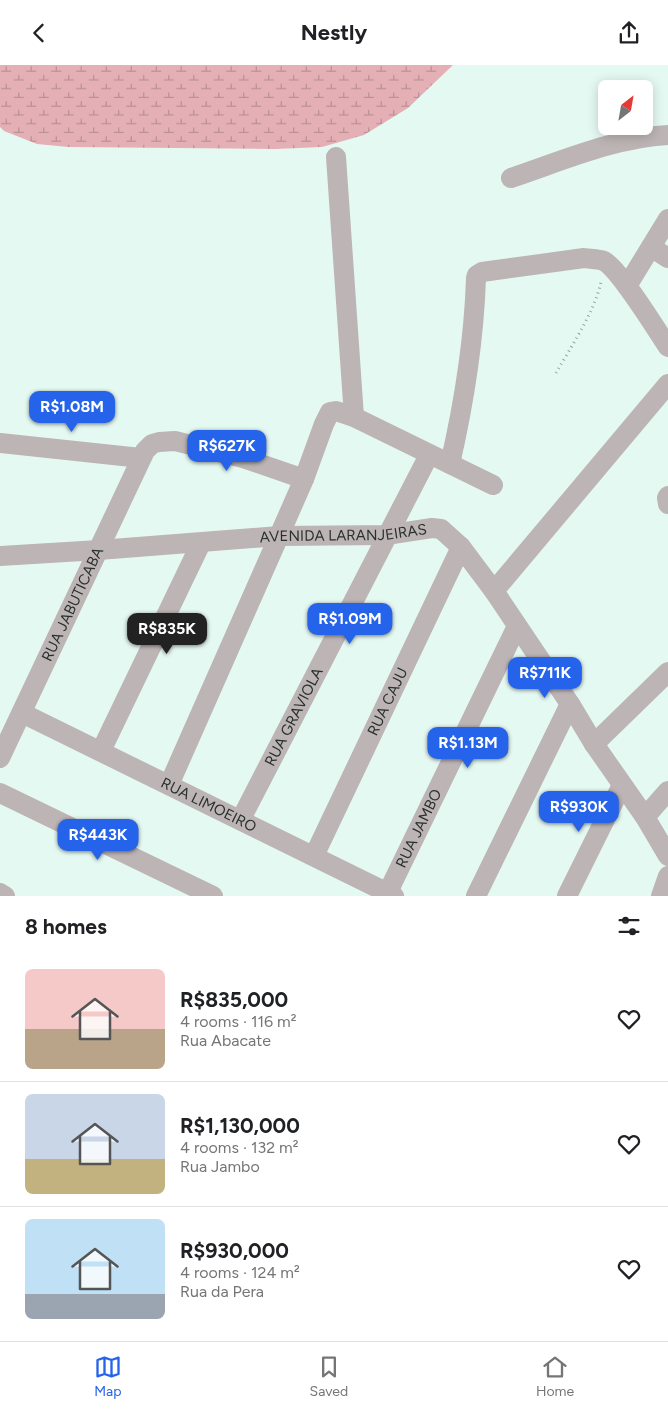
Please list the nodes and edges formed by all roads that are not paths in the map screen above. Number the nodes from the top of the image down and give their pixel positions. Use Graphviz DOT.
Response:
graph roads {
  1 [pos="668,135"];
  2 [pos="336,157"];
  3 [pos="511,178"];
  4 [pos="668,219"];
  5 [pos="651,247"];
  6 [pos="668,258"];
  7 [pos="626,286"];
  8 [pos="668,347"];
  9 [pos="668,384"];
  10 [pos="354,417"];
  11 [pos="0,443"];
  12 [pos="143,454"];
  13 [pos="429,455"];
  14 [pos="450,464"];
  15 [pos="304,479"];
  16 [pos="493,485"];
  17 [pos="668,496"];
  18 [pos="668,504"];
  19 [pos="386,535"];
  20 [pos="279,536"];
  21 [pos="201,543"];
  22 [pos="461,547"];
  23 [pos="99,550"];
  24 [pos="2,561"];
  25 [pos="494,591"];
  26 [pos="517,627"];
  27 [pos="668,672"];
  28 [pos="570,704"];
  29 [pos="22,713"];
  30 [pos="594,744"];
  31 [pos="101,751"];
  32 [pos="0,758"];
  33 [pos="169,785"];
  34 [pos="622,785"];
  35 [pos="668,791"];
  36 [pos="0,793"];
  37 [pos="645,817"];
  38 [pos="241,819"];
  39 [pos="667,854"];
  40 [pos="314,857"];
  41 [pos="668,875"];
  42 [pos="0,893"];
  43 [pos="389,895"];
  44 [pos="5,896"];
  45 [pos="212,896"];
  46 [pos="476,896"];
  47 [pos="567,896"];
  48 [pos="661,896"];
  1 -- 3 [label="street"];
  2 -- 10 [label="street"];
  4 -- 5 [label="street"];
  5 -- 6 [label="street"];
  5 -- 7 [label="street"];
  7 -- 8 [label="street"];
  7 -- 14 [label="street"];
  9 -- 25 [label="street"];
  10 -- 13 [label="street"];
  10 -- 15 [label="street"];
  11 -- 12 [label="street"];
  12 -- 15 [label="street"];
  12 -- 23 [label="street, RUA JABUTICABA"];
  13 -- 14 [label="street"];
  13 -- 19 [label="street, RUA GRAVIOLA"];
  14 -- 16 [label="street"];
  15 -- 20 [label="street"];
  17 -- 18 [label="street"];
  19 -- 20 [label="street, AVENIDA LARANJEIRAS"];
  19 -- 22 [label="street, AVENIDA LARANJEIRAS"];
  19 -- 38 [label="street, RUA GRAVIOLA"];
  20 -- 21 [label="street, AVENIDA LARANJEIRAS"];
  20 -- 33 [label="street"];
  21 -- 23 [label="street, AVENIDA LARANJEIRAS"];
  21 -- 31 [label="street"];
  22 -- 25 [label="street, AVENIDA LARANJEIRAS"];
  22 -- 40 [label="street, RUA CAJU"];
  23 -- 24 [label="street, AVENIDA LARANJEIRAS"];
  23 -- 29 [label="street, RUA JABUTICABA"];
  25 -- 26 [label="street, AVENIDA LARANJEIRAS"];
  26 -- 28 [label="street, AVENIDA LARANJEIRAS"];
  26 -- 43 [label="street, RUA JAMBO"];
  27 -- 30 [label="street"];
  28 -- 30 [label="street, AVENIDA LARANJEIRAS"];
  28 -- 46 [label="street"];
  29 -- 31 [label="street, RUA LIMOEIRO"];
  29 -- 32 [label="street, RUA JABUTICABA"];
  30 -- 34 [label="street, AVENIDA LARANJEIRAS"];
  31 -- 33 [label="street, RUA LIMOEIRO"];
  33 -- 38 [label="street, RUA LIMOEIRO"];
  34 -- 37 [label="street, AVENIDA LARANJEIRAS"];
  34 -- 47 [label="street"];
  35 -- 37 [label="street"];
  36 -- 45 [label="street"];
  37 -- 39 [label="street, AVENIDA LARANJEIRAS"];
  38 -- 40 [label="street, RUA LIMOEIRO"];
  40 -- 43 [label="street, RUA LIMOEIRO"];
  41 -- 48 [label="street"];
  42 -- 44 [label="street"];
}
